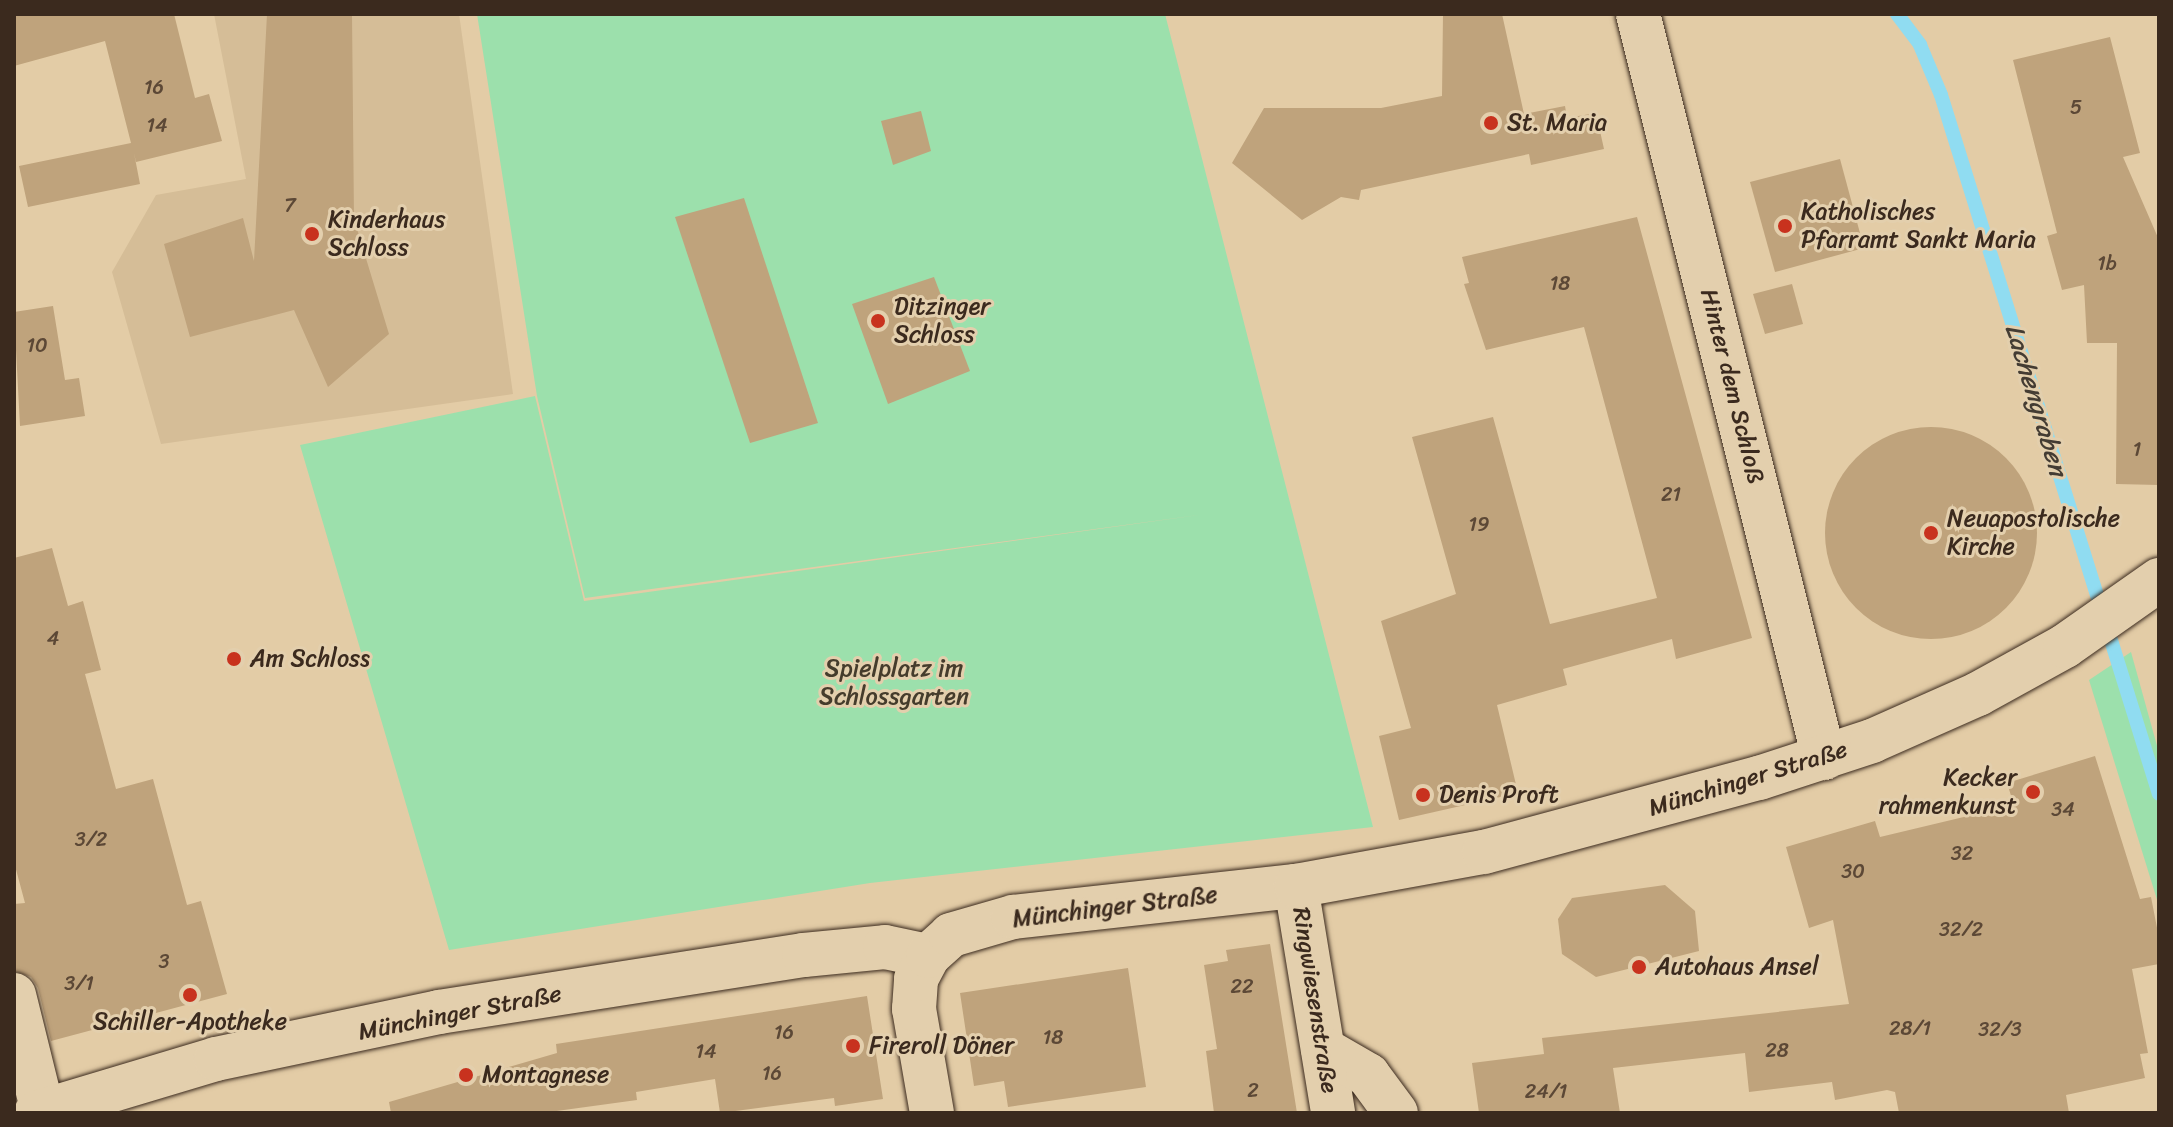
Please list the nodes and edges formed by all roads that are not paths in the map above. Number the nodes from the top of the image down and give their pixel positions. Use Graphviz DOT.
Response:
graph roads {
  1 [pos="1638,14"];
  2 [pos="2148,589"];
  3 [pos="1824,758"];
  4 [pos="1296,886"];
  5 [pos="928,956"];
  6 [pos="14,995"];
  7 [pos="1323,1049"];
  8 [pos="39,1112"];
  9 [pos="932,1113"];
  10 [pos="1333,1113"];
  11 [pos="1396,1113"];
  1 -- 3 [label="street, Hinter dem Schloß"];
  2 -- 3 [label="street, Münchinger Straße"];
  3 -- 4 [label="street, Münchinger Straße"];
  4 -- 5 [label="street, Münchinger Straße"];
  4 -- 7 [label="street, Ringwiesenstraße"];
  5 -- 8 [label="street, Münchinger Straße"];
  5 -- 9 [label="street"];
  6 -- 8 [label="street"];
  7 -- 10 [label="street, Ringwiesenstraße"];
  7 -- 11 [label="street"];
}
